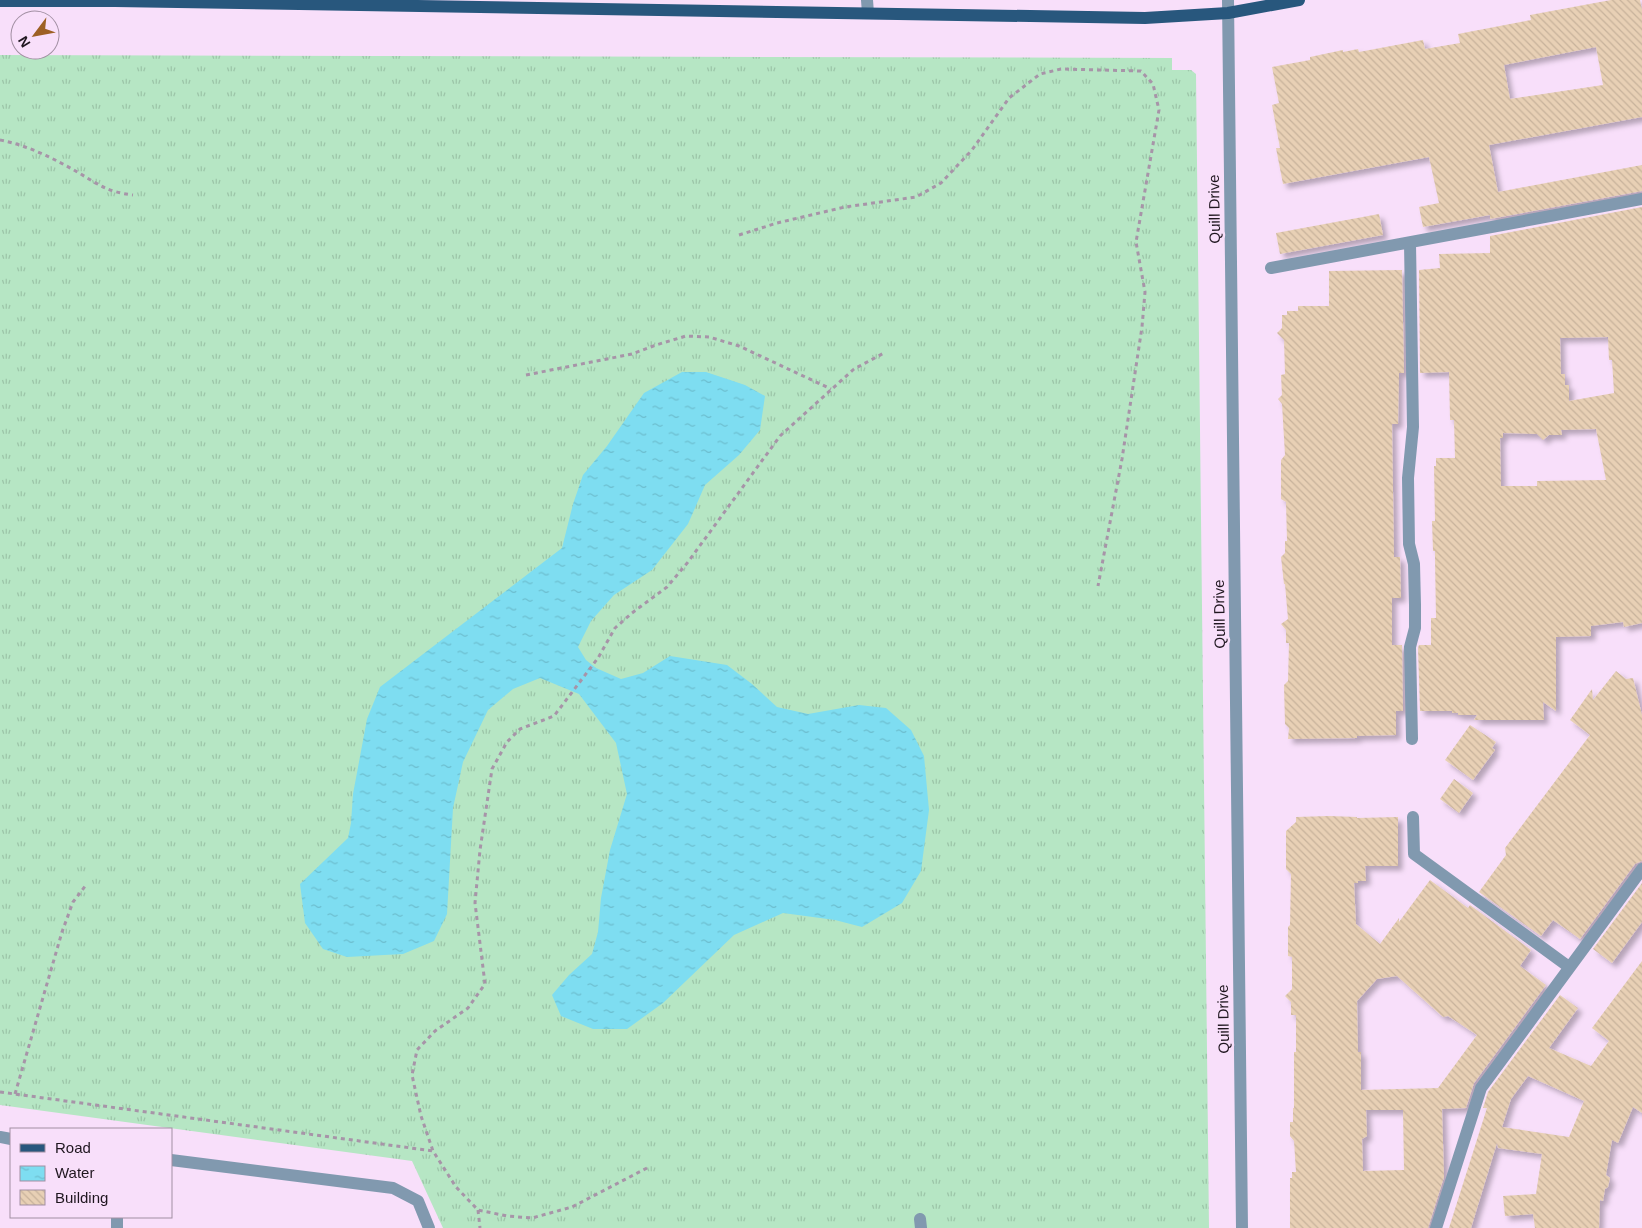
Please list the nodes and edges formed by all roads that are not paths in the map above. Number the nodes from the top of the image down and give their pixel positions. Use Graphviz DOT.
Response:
graph roads {
  1 [pos="1299,0"];
  2 [pos="0,2"];
  3 [pos="867,6"];
  4 [pos="1228,6"];
  5 [pos="1642,198"];
  6 [pos="1410,243"];
  7 [pos="1271,268"];
  8 [pos="1412,739"];
  9 [pos="1413,817"];
  10 [pos="1642,869"];
  11 [pos="1570,967"];
  12 [pos="172,1160"];
  13 [pos="429,1228"];
  14 [pos="1242,1228"];
  15 [pos="1436,1228"];
  1 -- 4 [label="main road"];
  2 -- 3 [label="main road"];
  3 -- 4 [label="main road"];
  4 -- 14 [label="street, Quill Drive"];
  5 -- 6 [label="street"];
  6 -- 7 [label="street"];
  6 -- 8 [label="street"];
  9 -- 11 [label="street"];
  10 -- 11 [label="street"];
  11 -- 15 [label="street"];
  12 -- 13 [label="street"];
}
